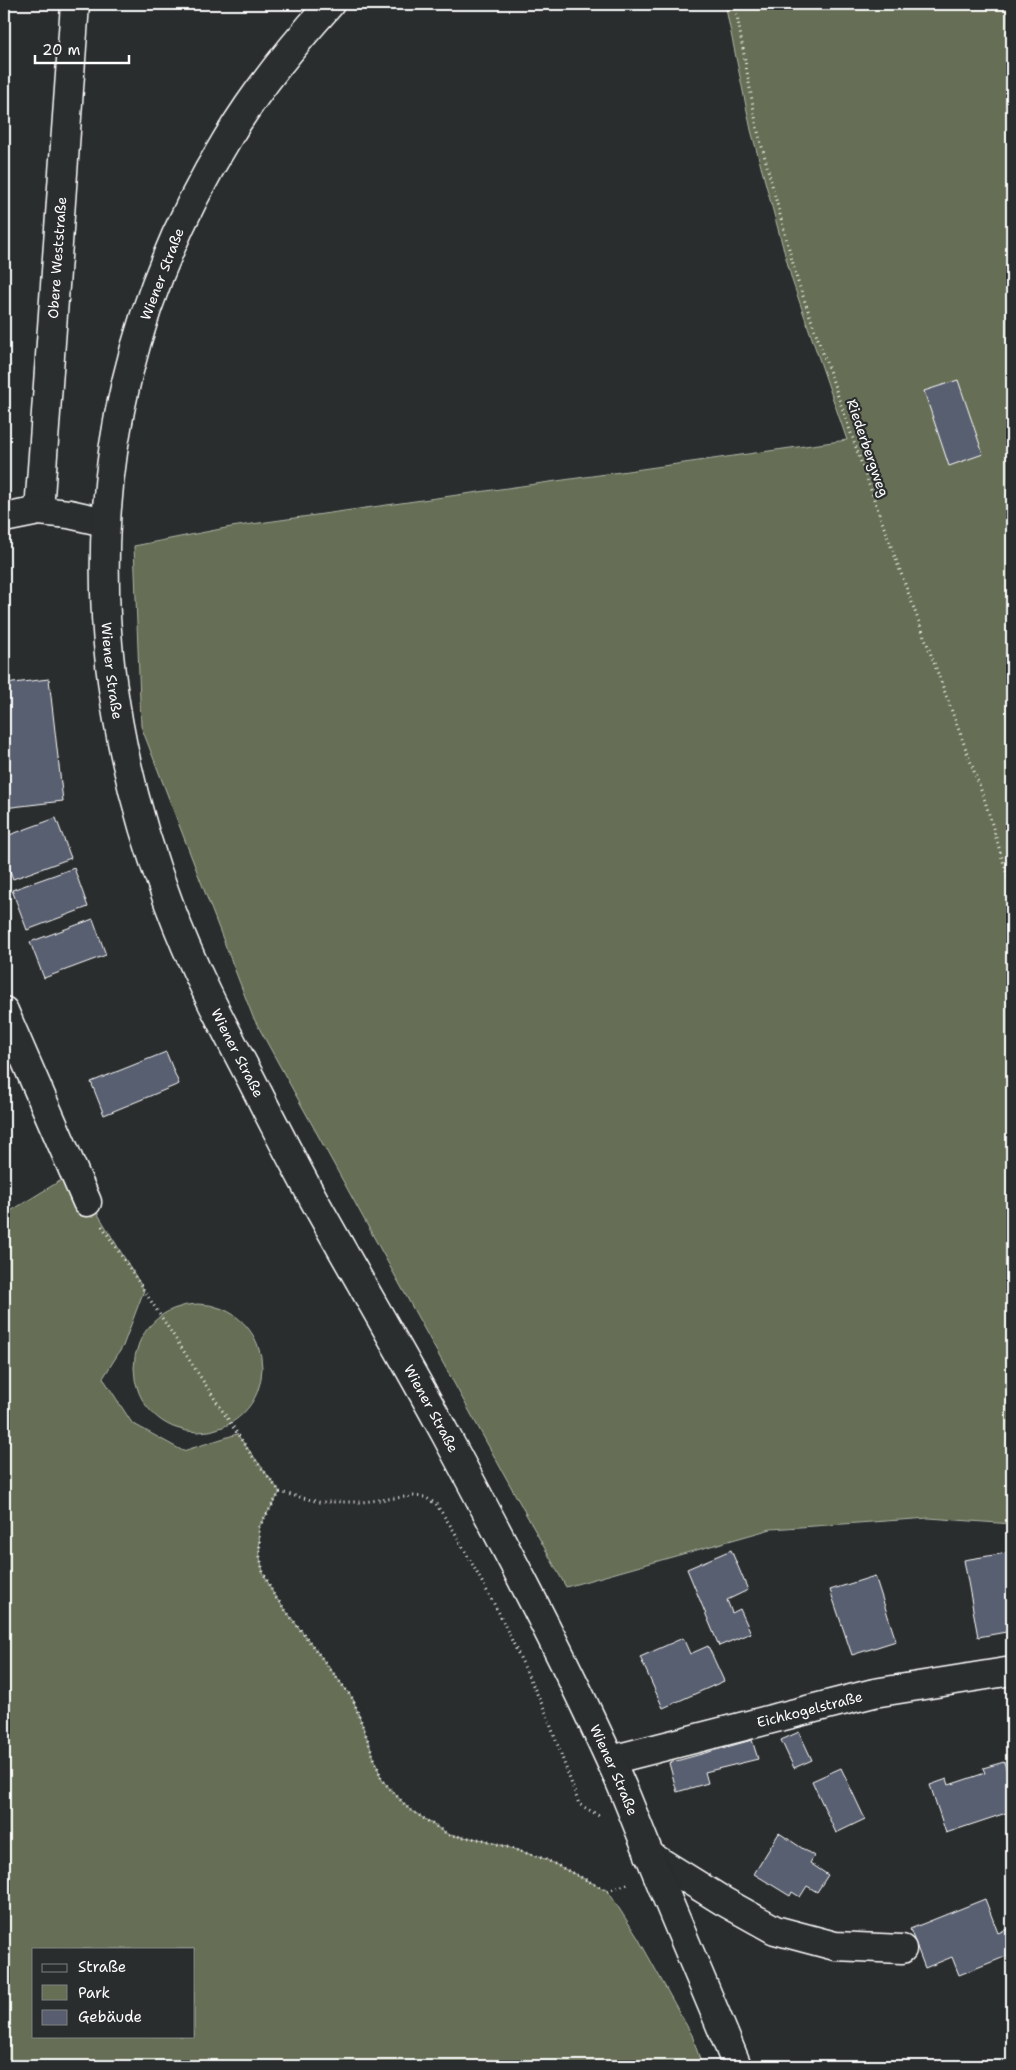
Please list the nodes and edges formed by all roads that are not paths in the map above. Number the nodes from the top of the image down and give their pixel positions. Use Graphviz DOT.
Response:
graph roads {
  1 [pos="75,4"];
  2 [pos="330,4"];
  3 [pos="39,511"];
  4 [pos="4,518"];
  5 [pos="104,522"];
  6 [pos="4,1011"];
  7 [pos="87,1202"];
  8 [pos="1012,1671"];
  9 [pos="610,1760"];
  10 [pos="650,1855"];
  11 [pos="902,1949"];
  12 [pos="737,2066"];
  1 -- 3 [label="main road, Obere Weststraße"];
  2 -- 5 [label="main road, Wiener Straße"];
  3 -- 4 [label="main road"];
  3 -- 5 [label="main road"];
  5 -- 9 [label="main road, Wiener Straße"];
  6 -- 7 [label="main road"];
  8 -- 9 [label="main road, Eichkogelstraße"];
  9 -- 10 [label="main road, Wiener Straße"];
  10 -- 11 [label="main road"];
  10 -- 12 [label="main road, Wiener Straße"];
}
